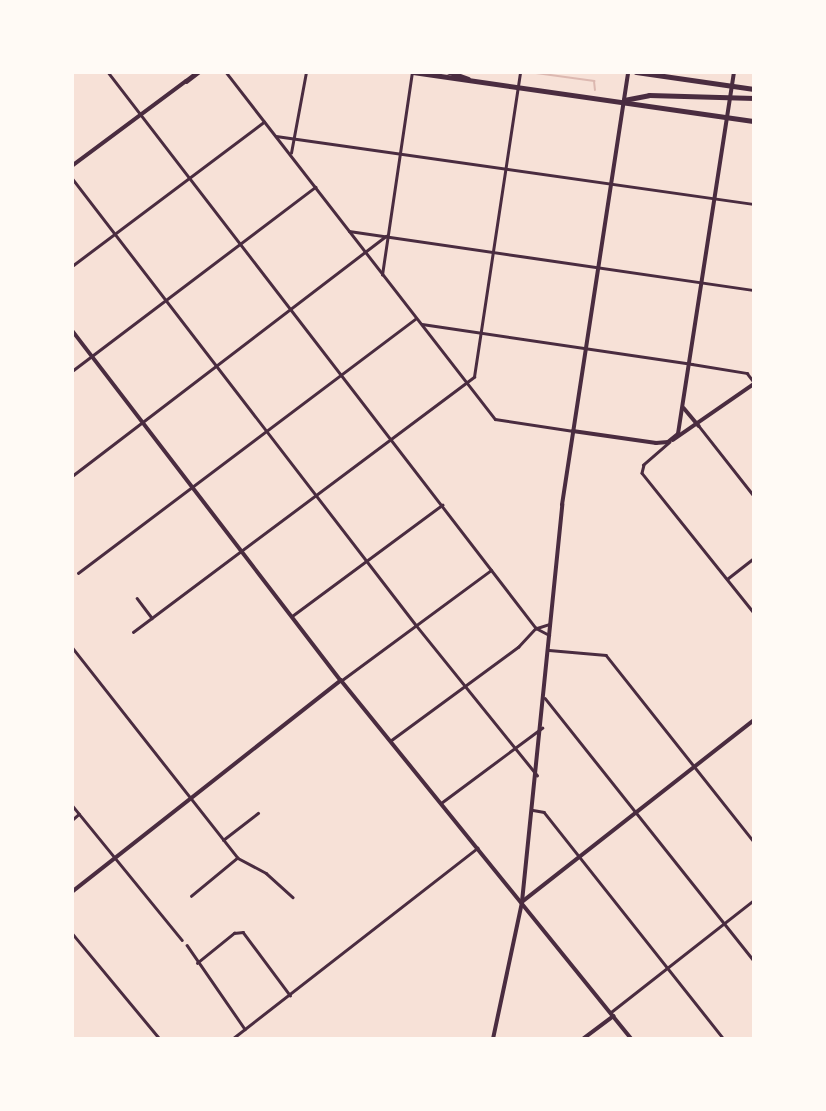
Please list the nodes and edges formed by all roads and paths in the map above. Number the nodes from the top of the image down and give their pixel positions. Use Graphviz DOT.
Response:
graph roads {
  1 [pos="108,72"];
  2 [pos="192,72"];
  3 [pos="198,72"];
  4 [pos="226,72"];
  5 [pos="306,72"];
  6 [pos="412,72"];
  7 [pos="449,72"];
  8 [pos="520,72"];
  9 [pos="628,72"];
  10 [pos="636,72"];
  11 [pos="734,72"];
  12 [pos="468,79"];
  13 [pos="186,80"];
  14 [pos="518,86"];
  15 [pos="754,89"];
  16 [pos="754,98"];
  17 [pos="624,100"];
  18 [pos="141,114"];
  19 [pos="727,117"];
  20 [pos="754,121"];
  21 [pos="264,122"];
  22 [pos="275,136"];
  23 [pos="297,138"];
  24 [pos="400,153"];
  25 [pos="290,154"];
  26 [pos="72,166"];
  27 [pos="505,169"];
  28 [pos="190,177"];
  29 [pos="72,178"];
  30 [pos="611,184"];
  31 [pos="315,187"];
  32 [pos="716,199"];
  33 [pos="754,204"];
  34 [pos="349,231"];
  35 [pos="115,234"];
  36 [pos="387,235"];
  37 [pos="240,243"];
  38 [pos="494,251"];
  39 [pos="365,253"];
  40 [pos="72,267"];
  41 [pos="599,267"];
  42 [pos="383,275"];
  43 [pos="704,282"];
  44 [pos="754,290"];
  45 [pos="165,299"];
  46 [pos="290,309"];
  47 [pos="416,318"];
  48 [pos="421,324"];
  49 [pos="72,330"];
  50 [pos="482,333"];
  51 [pos="587,349"];
  52 [pos="92,355"];
  53 [pos="691,364"];
  54 [pos="216,365"];
  55 [pos="72,371"];
  56 [pos="341,374"];
  57 [pos="754,383"];
  58 [pos="467,384"];
  59 [pos="684,408"];
  60 [pos="142,421"];
  61 [pos="699,426"];
  62 [pos="266,430"];
  63 [pos="573,431"];
  64 [pos="391,440"];
  65 [pos="673,440"];
  66 [pos="72,476"];
  67 [pos="191,486"];
  68 [pos="316,496"];
  69 [pos="754,496"];
  70 [pos="442,505"];
  71 [pos="241,550"];
  72 [pos="754,558"];
  73 [pos="366,561"];
  74 [pos="491,569"];
  75 [pos="78,573"];
  76 [pos="727,579"];
  77 [pos="137,598"];
  78 [pos="754,613"];
  79 [pos="292,616"];
  80 [pos="152,618"];
  81 [pos="549,624"];
  82 [pos="416,625"];
  83 [pos="537,628"];
  84 [pos="134,632"];
  85 [pos="549,635"];
  86 [pos="72,647"];
  87 [pos="549,650"];
  88 [pos="341,680"];
  89 [pos="464,687"];
  90 [pos="545,698"];
  91 [pos="752,721"];
  92 [pos="541,728"];
  93 [pos="754,728"];
  94 [pos="390,741"];
  95 [pos="514,748"];
  96 [pos="695,766"];
  97 [pos="537,775"];
  98 [pos="189,799"];
  99 [pos="441,803"];
  100 [pos="72,805"];
  101 [pos="533,810"];
  102 [pos="636,812"];
  103 [pos="258,813"];
  104 [pos="79,814"];
  105 [pos="72,820"];
  106 [pos="223,840"];
  107 [pos="754,842"];
  108 [pos="477,848"];
  109 [pos="579,857"];
  110 [pos="237,858"];
  111 [pos="114,859"];
  112 [pos="72,892"];
  113 [pos="191,896"];
  114 [pos="293,897"];
  115 [pos="754,900"];
  116 [pos="522,902"];
  117 [pos="724,924"];
  118 [pos="72,933"];
  119 [pos="182,940"];
  120 [pos="187,945"];
  121 [pos="754,961"];
  122 [pos="197,963"];
  123 [pos="668,968"];
  124 [pos="290,995"];
  125 [pos="612,1014"];
  126 [pos="245,1029"];
  127 [pos="160,1039"];
  128 [pos="232,1039"];
  129 [pos="493,1039"];
  130 [pos="583,1039"];
  131 [pos="632,1039"];
  132 [pos="724,1039"];
  1 -- 18 [label="street"];
  2 -- 13 [label="main road"];
  3 -- 13 [label="main road"];
  4 -- 21 [label="street"];
  5 -- 23 [label="street"];
  6 -- 12 [label="main road"];
  6 -- 24 [label="street"];
  7 -- 12 [label="highway"];
  8 -- 14 [label="street"];
  9 -- 17 [label="main road"];
  10 -- 15 [label="highway"];
  11 -- 19 [label="main road"];
  12 -- 14 [label="main road"];
  13 -- 18 [label="main road"];
  14 -- 17 [label="main road"];
  14 -- 27 [label="street"];
  16 -- 17 [label="highway"];
  17 -- 19 [label="main road"];
  17 -- 30 [label="main road"];
  18 -- 26 [label="main road"];
  18 -- 28 [label="street"];
  19 -- 20 [label="main road"];
  19 -- 32 [label="main road"];
  21 -- 22 [label="street"];
  21 -- 28 [label="street"];
  22 -- 23 [label="street"];
  22 -- 25 [label="street"];
  23 -- 24 [label="street"];
  23 -- 25 [label="street"];
  24 -- 27 [label="street"];
  24 -- 36 [label="street"];
  25 -- 31 [label="street"];
  27 -- 30 [label="street"];
  27 -- 38 [label="street"];
  28 -- 35 [label="street"];
  28 -- 37 [label="street"];
  29 -- 35 [label="street"];
  30 -- 32 [label="street"];
  30 -- 41 [label="main road"];
  31 -- 34 [label="street"];
  31 -- 37 [label="street"];
  32 -- 33 [label="street"];
  32 -- 43 [label="main road"];
  34 -- 36 [label="street"];
  34 -- 39 [label="street"];
  35 -- 40 [label="street"];
  35 -- 45 [label="street"];
  36 -- 38 [label="street"];
  36 -- 39 [label="street"];
  36 -- 42 [label="street"];
  37 -- 45 [label="street"];
  37 -- 46 [label="street"];
  38 -- 41 [label="street"];
  38 -- 50 [label="street"];
  39 -- 42 [label="street"];
  39 -- 46 [label="street"];
  41 -- 43 [label="street"];
  41 -- 51 [label="main road"];
  42 -- 47 [label="street"];
  43 -- 44 [label="street"];
  43 -- 53 [label="main road"];
  45 -- 52 [label="street"];
  45 -- 54 [label="street"];
  46 -- 54 [label="street"];
  46 -- 56 [label="street"];
  47 -- 48 [label="street"];
  47 -- 56 [label="street"];
  48 -- 50 [label="street"];
  48 -- 58 [label="street"];
  49 -- 52 [label="main road"];
  50 -- 51 [label="street"];
  50 -- 58 [label="street"];
  51 -- 53 [label="street"];
  51 -- 63 [label="main road"];
  52 -- 55 [label="street"];
  52 -- 60 [label="main road"];
  53 -- 57 [label="street"];
  53 -- 59 [label="main road"];
  54 -- 60 [label="street"];
  54 -- 62 [label="street"];
  56 -- 62 [label="street"];
  56 -- 64 [label="street"];
  57 -- 61 [label="main road"];
  58 -- 63 [label="street"];
  58 -- 64 [label="street"];
  59 -- 61 [label="main road"];
  59 -- 65 [label="main road"];
  60 -- 66 [label="street"];
  60 -- 67 [label="main road"];
  61 -- 65 [label="main road"];
  61 -- 69 [label="street"];
  62 -- 67 [label="street"];
  62 -- 68 [label="street"];
  63 -- 65 [label="main road"];
  63 -- 81 [label="main road"];
  64 -- 68 [label="street"];
  64 -- 70 [label="street"];
  65 -- 76 [label="street"];
  67 -- 71 [label="main road"];
  67 -- 75 [label="street"];
  68 -- 71 [label="street"];
  68 -- 73 [label="street"];
  70 -- 73 [label="street"];
  70 -- 74 [label="street"];
  71 -- 79 [label="main road"];
  71 -- 80 [label="street"];
  72 -- 76 [label="street"];
  73 -- 79 [label="street"];
  73 -- 82 [label="street"];
  74 -- 82 [label="street"];
  74 -- 83 [label="street"];
  76 -- 78 [label="street"];
  77 -- 80 [label="street"];
  79 -- 88 [label="main road"];
  80 -- 84 [label="street"];
  81 -- 83 [label="street"];
  81 -- 85 [label="main road"];
  82 -- 88 [label="street"];
  82 -- 89 [label="street"];
  83 -- 85 [label="street"];
  83 -- 89 [label="street"];
  85 -- 87 [label="main road"];
  86 -- 98 [label="street"];
  87 -- 90 [label="main road"];
  87 -- 96 [label="street"];
  88 -- 94 [label="main road"];
  88 -- 98 [label="main road"];
  89 -- 94 [label="street"];
  89 -- 95 [label="street"];
  90 -- 92 [label="main road"];
  90 -- 102 [label="street"];
  91 -- 93 [label="street"];
  91 -- 96 [label="main road"];
  92 -- 95 [label="street"];
  92 -- 97 [label="main road"];
  94 -- 99 [label="main road"];
  95 -- 97 [label="street"];
  95 -- 99 [label="street"];
  96 -- 102 [label="main road"];
  96 -- 107 [label="street"];
  97 -- 101 [label="main road"];
  98 -- 106 [label="street"];
  98 -- 111 [label="main road"];
  99 -- 108 [label="main road"];
  100 -- 104 [label="street"];
  101 -- 109 [label="street"];
  101 -- 116 [label="main road"];
  102 -- 109 [label="main road"];
  102 -- 117 [label="street"];
  103 -- 106 [label="street"];
  104 -- 105 [label="street"];
  104 -- 111 [label="street"];
  106 -- 110 [label="street"];
  108 -- 116 [label="main road"];
  108 -- 124 [label="street"];
  109 -- 116 [label="main road"];
  109 -- 123 [label="street"];
  110 -- 113 [label="street"];
  110 -- 114 [label="street"];
  111 -- 112 [label="main road"];
  111 -- 119 [label="street"];
  115 -- 117 [label="street"];
  116 -- 125 [label="main road"];
  116 -- 129 [label="main road"];
  117 -- 121 [label="street"];
  117 -- 123 [label="street"];
  118 -- 127 [label="street"];
  120 -- 122 [label="street"];
  122 -- 124 [label="street"];
  122 -- 126 [label="street"];
  123 -- 125 [label="street"];
  123 -- 132 [label="street"];
  124 -- 126 [label="street"];
  125 -- 130 [label="main road"];
  125 -- 131 [label="main road"];
  126 -- 128 [label="street"];
}
